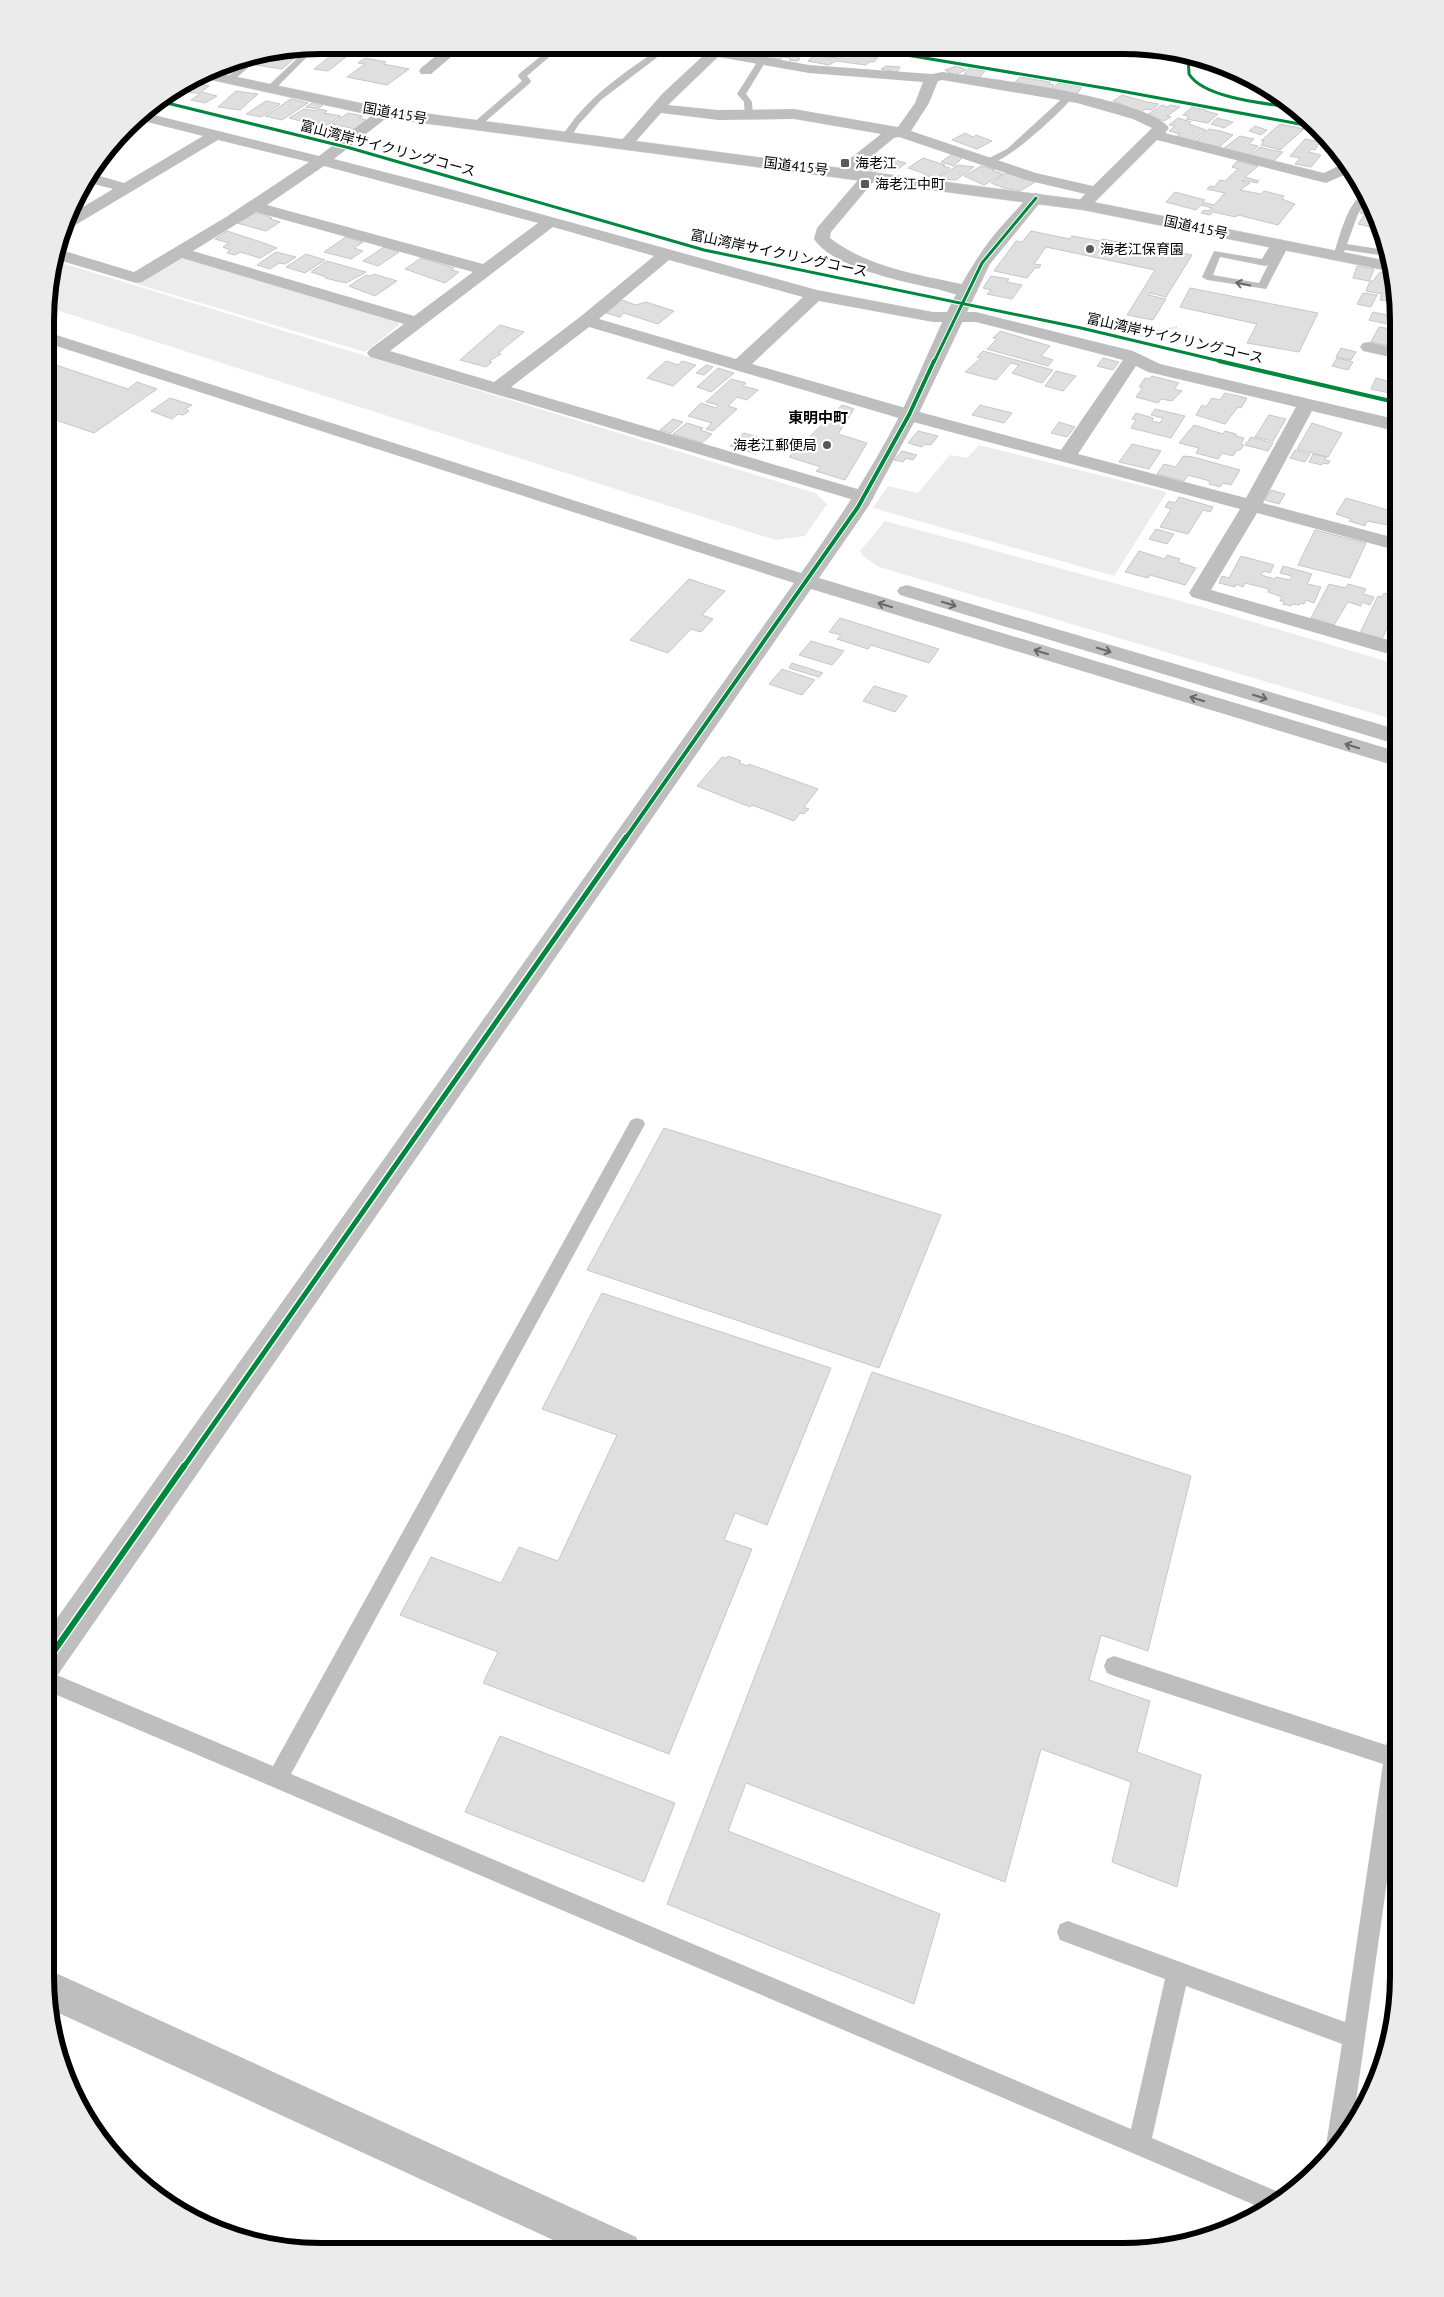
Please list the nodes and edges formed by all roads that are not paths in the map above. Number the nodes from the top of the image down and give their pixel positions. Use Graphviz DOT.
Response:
graph roads {
  1 [pos="306,54"];
  2 [pos="446,54"];
  3 [pos="548,54"];
  4 [pos="657,54"];
  5 [pos="713,54"];
  6 [pos="725,54"];
  7 [pos="762,61"];
  8 [pos="245,65"];
  9 [pos="426,70"];
  10 [pos="236,71"];
  11 [pos="224,72"];
  12 [pos="932,78"];
  13 [pos="270,88"];
  14 [pos="1070,96"];
  15 [pos="657,108"];
  16 [pos="384,113"];
  17 [pos="749,115"];
  18 [pos="148,118"];
  19 [pos="475,126"];
  20 [pos="899,132"];
  21 [pos="215,135"];
  22 [pos="1155,135"];
  23 [pos="566,138"];
  24 [pos="625,145"];
  25 [pos="325,157"];
  26 [pos="988,162"];
  27 [pos="1343,170"];
  28 [pos="843,172"];
  29 [pos="870,176"];
  30 [pos="95,179"];
  31 [pos="125,188"];
  32 [pos="1095,191"];
  33 [pos="1036,198"];
  34 [pos="1362,201"];
  35 [pos="1083,205"];
  36 [pos="253,206"];
  37 [pos="74,219"];
  38 [pos="550,222"];
  39 [pos="1279,244"];
  40 [pos="1339,251"];
  41 [pos="180,252"];
  42 [pos="1381,253"];
  43 [pos="666,254"];
  44 [pos="62,256"];
  45 [pos="1384,265"];
  46 [pos="485,270"];
  47 [pos="968,291"];
  48 [pos="815,295"];
  49 [pos="955,317"];
  50 [pos="586,321"];
  51 [pos="416,322"];
  52 [pos="54,323"];
  53 [pos="54,339"];
  54 [pos="1369,348"];
  55 [pos="1136,350"];
  56 [pos="1390,352"];
  57 [pos="740,365"];
  58 [pos="499,388"];
  59 [pos="1307,404"];
  60 [pos="909,415"];
  61 [pos="1390,424"];
  62 [pos="1066,457"];
  63 [pos="864,497"];
  64 [pos="1252,506"];
  65 [pos="682,522"];
  66 [pos="1390,542"];
  67 [pos="809,569"];
  68 [pos="1390,647"];
  69 [pos="1390,735"];
  70 [pos="1390,757"];
  71 [pos="637,1124"];
  72 [pos="54,1651"];
  73 [pos="1114,1666"];
  74 [pos="54,1684"];
  75 [pos="1390,1756"];
  76 [pos="277,1779"];
  77 [pos="1390,1803"];
  78 [pos="1068,1932"];
  79 [pos="1178,1972"];
  80 [pos="54,1991"];
  81 [pos="1354,2036"];
  82 [pos="1340,2131"];
  83 [pos="1139,2145"];
  84 [pos="1269,2199"];
  85 [pos="605,2243"];
  1 -- 13 [label="lane"];
  2 -- 9 [label="main road"];
  3 -- 19 [label="lane"];
  4 -- 23 [label="lane"];
  5 -- 15 [label="main road"];
  6 -- 7 [label="main road"];
  7 -- 12 [label="main road"];
  7 -- 17 [label="lane"];
  8 -- 10 [label="lane"];
  10 -- 11 [label="main road, 国道415号"];
  10 -- 13 [label="main road, 国道415号"];
  12 -- 14 [label="main road"];
  12 -- 20 [label="main road"];
  13 -- 16 [label="main road, 国道415号"];
  14 -- 22 [label="main road"];
  14 -- 26 [label="lane"];
  15 -- 17 [label="main road"];
  15 -- 24 [label="main road"];
  16 -- 19 [label="main road, 国道415号"];
  16 -- 25 [label="main road"];
  17 -- 20 [label="main road"];
  18 -- 21 [label="main road"];
  19 -- 23 [label="main road, 国道415号"];
  20 -- 26 [label="main road"];
  20 -- 28 [label="main road"];
  21 -- 25 [label="main road"];
  21 -- 31 [label="main road"];
  22 -- 27 [label="main road"];
  22 -- 32 [label="main road"];
  23 -- 24 [label="main road, 国道415号"];
  24 -- 28 [label="main road, 国道415号"];
  25 -- 36 [label="main road"];
  25 -- 38 [label="main road"];
  26 -- 32 [label="main road"];
  28 -- 29 [label="main road, 国道415号"];
  29 -- 33 [label="main road, 国道415号"];
  29 -- 47 [label="main road"];
  30 -- 31 [label="main road"];
  31 -- 37 [label="main road"];
  32 -- 35 [label="main road"];
  33 -- 35 [label="main road, 国道415号"];
  33 -- 47 [label="main road"];
  34 -- 40 [label="lane"];
  35 -- 39 [label="main road, 国道415号"];
  36 -- 41 [label="main road"];
  36 -- 46 [label="main road"];
  38 -- 43 [label="main road"];
  38 -- 46 [label="main road"];
  39 -- 39 [label="lane, one-way"];
  39 -- 40 [label="main road, 国道415号"];
  40 -- 42 [label="lane"];
  40 -- 45 [label="main road, 国道415号"];
  41 -- 44 [label="main road"];
  41 -- 51 [label="main road"];
  43 -- 48 [label="main road"];
  43 -- 50 [label="main road"];
  46 -- 51 [label="main road"];
  47 -- 49 [label="main road"];
  48 -- 49 [label="main road"];
  48 -- 57 [label="main road"];
  49 -- 55 [label="main road"];
  49 -- 60 [label="main road"];
  50 -- 57 [label="main road"];
  50 -- 58 [label="main road"];
  51 -- 58 [label="main road"];
  52 -- 65 [label="main road"];
  53 -- 67 [label="main road"];
  54 -- 56 [label="main road"];
  55 -- 59 [label="main road"];
  55 -- 62 [label="main road"];
  57 -- 60 [label="main road"];
  58 -- 63 [label="main road"];
  59 -- 61 [label="main road"];
  59 -- 64 [label="main road"];
  60 -- 62 [label="main road"];
  60 -- 63 [label="main road"];
  62 -- 64 [label="main road"];
  63 -- 67 [label="main road"];
  64 -- 66 [label="main road"];
  64 -- 68 [label="main road"];
  67 -- 69 [label="main road, one-way"];
  70 -- 67 [label="main road, one-way"];
  67 -- 72 [label="main road"];
  71 -- 76 [label="lane"];
  73 -- 75 [label="lane"];
  74 -- 76 [label="lane"];
  76 -- 83 [label="lane"];
  77 -- 81 [label="lane"];
  78 -- 79 [label="lane"];
  79 -- 81 [label="lane"];
  79 -- 83 [label="lane"];
  80 -- 85 [label="main road"];
  81 -- 82 [label="lane"];
  83 -- 84 [label="lane"];
}
